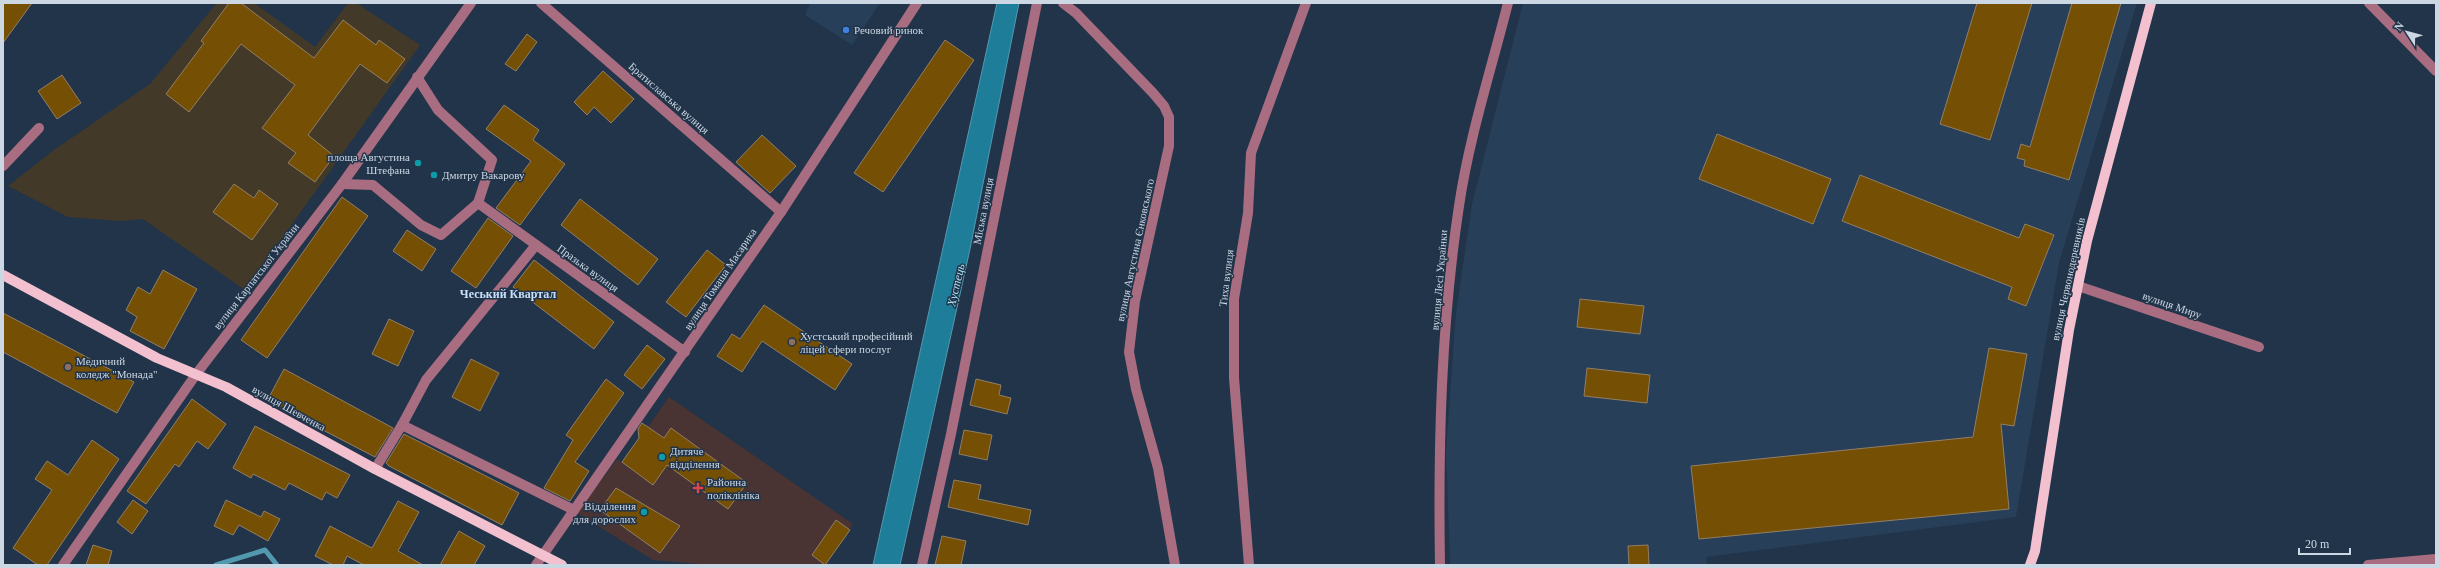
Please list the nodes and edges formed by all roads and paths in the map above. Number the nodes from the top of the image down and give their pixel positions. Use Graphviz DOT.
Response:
graph roads {
  1 [pos="471,3"];
  2 [pos="541,3"];
  3 [pos="917,3"];
  4 [pos="1037,3"];
  5 [pos="1063,3"];
  6 [pos="1306,3"];
  7 [pos="1508,3"];
  8 [pos="2151,3"];
  9 [pos="2369,3"];
  10 [pos="2436,71"];
  11 [pos="417,78"];
  12 [pos="40,128"];
  13 [pos="3,166"];
  14 [pos="342,184"];
  15 [pos="478,203"];
  16 [pos="781,212"];
  17 [pos="536,245"];
  18 [pos="3,275"];
  19 [pos="2078,286"];
  20 [pos="2259,347"];
  21 [pos="685,352"];
  22 [pos="197,373"];
  23 [pos="402,425"];
  24 [pos="375,469"];
  25 [pos="574,510"];
  26 [pos="542,555"];
  27 [pos="2436,559"];
  28 [pos="63,565"];
  29 [pos="536,565"];
  30 [pos="562,565"];
  31 [pos="922,565"];
  32 [pos="1175,565"];
  33 [pos="1250,565"];
  34 [pos="1440,565"];
  35 [pos="2030,565"];
  36 [pos="2368,565"];
  1 -- 11 [label="street, вулиця Карпатської України"];
  2 -- 16 [label="street, Братиславська вулиця"];
  3 -- 16 [label="street, вулиця Томаша Масарика"];
  4 -- 31 [label="street, Міська вулиця"];
  5 -- 32 [label="street, вулиця Августина Єнковського"];
  6 -- 33 [label="street, Тиха вулиця"];
  7 -- 34 [label="street, вулиця Лесі Українки"];
  8 -- 19 [label="main road, вулиця Червонодеревників"];
  9 -- 10 [label="street"];
  11 -- 14 [label="street, вулиця Карпатської України"];
  11 -- 15 [label="street"];
  12 -- 13 [label="street"];
  14 -- 15 [label="street"];
  14 -- 22 [label="street, вулиця Карпатської України"];
  15 -- 17 [label="street, Празька вулиця"];
  16 -- 21 [label="street, вулиця Томаша Масарика"];
  17 -- 21 [label="street, Празька вулиця"];
  17 -- 23 [label="street"];
  18 -- 22 [label="main road, вулиця Шевченка"];
  19 -- 20 [label="street, вулиця Миру"];
  19 -- 35 [label="main road, вулиця Червонодеревників"];
  21 -- 25 [label="street, вулиця Томаша Масарика"];
  22 -- 24 [label="main road, вулиця Шевченка"];
  22 -- 28 [label="street, вулиця Карпатської України"];
  23 -- 24 [label="street"];
  23 -- 25 [label="street"];
  24 -- 26 [label="main road, вулиця Шевченка"];
  25 -- 26 [label="street, вулиця Томаша Масарика"];
  26 -- 29 [label="street, вулиця Томаша Масарика"];
  26 -- 30 [label="main road, вулиця Шевченка"];
  27 -- 36 [label="street"];
}
